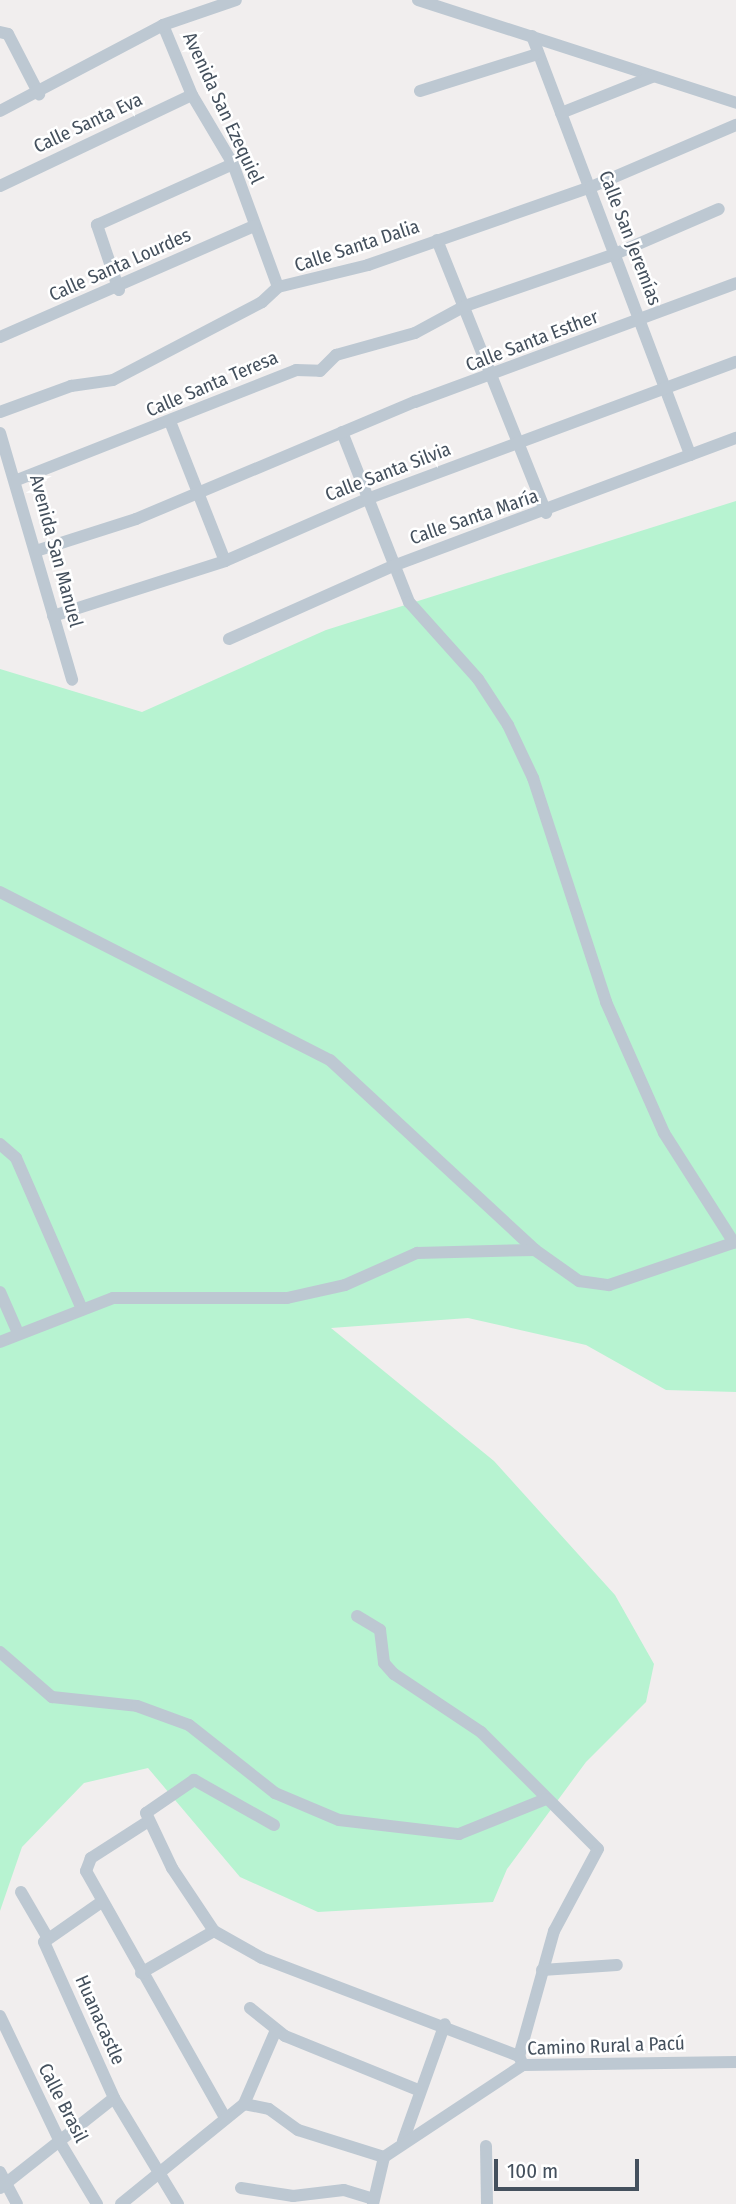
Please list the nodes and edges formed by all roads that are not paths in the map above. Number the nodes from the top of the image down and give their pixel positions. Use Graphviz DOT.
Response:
graph roads {
  1 [pos="236,0"];
  2 [pos="418,0"];
  3 [pos="163,25"];
  4 [pos="4,33"];
  5 [pos="532,36"];
  6 [pos="534,55"];
  7 [pos="652,77"];
  8 [pos="420,91"];
  9 [pos="39,94"];
  10 [pos="192,95"];
  11 [pos="736,103"];
  12 [pos="0,111"];
  13 [pos="561,113"];
  14 [pos="736,125"];
  15 [pos="233,164"];
  16 [pos="0,186"];
  17 [pos="591,187"];
  18 [pos="719,209"];
  19 [pos="254,226"];
  20 [pos="437,240"];
  21 [pos="615,254"];
  22 [pos="736,283"];
  23 [pos="278,287"];
  24 [pos="119,290"];
  25 [pos="465,306"];
  26 [pos="640,320"];
  27 [pos="0,337"];
  28 [pos="736,362"];
  29 [pos="493,379"];
  30 [pos="666,388"];
  31 [pos="0,412"];
  32 [pos="171,424"];
  33 [pos="342,432"];
  34 [pos="0,433"];
  35 [pos="736,438"];
  36 [pos="520,442"];
  37 [pos="690,455"];
  38 [pos="17,480"];
  39 [pos="197,492"];
  40 [pos="367,499"];
  41 [pos="545,513"];
  42 [pos="39,550"];
  43 [pos="225,561"];
  44 [pos="393,566"];
  45 [pos="53,616"];
  46 [pos="229,639"];
  47 [pos="72,680"];
  48 [pos="0,892"];
  49 [pos="0,1144"];
  50 [pos="735,1242"];
  51 [pos="535,1250"];
  52 [pos="0,1292"];
  53 [pos="81,1307"];
  54 [pos="18,1333"];
  55 [pos="0,1342"];
  56 [pos="357,1616"];
  57 [pos="0,1652"];
  58 [pos="546,1799"];
  59 [pos="146,1822"];
  60 [pos="274,1825"];
  61 [pos="21,1892"];
  62 [pos="100,1903"];
  63 [pos="214,1931"];
  64 [pos="46,1934"];
  65 [pos="617,1965"];
  66 [pos="542,1970"];
  67 [pos="141,1973"];
  68 [pos="250,2007"];
  69 [pos="0,2015"];
  70 [pos="445,2024"];
  71 [pos="276,2030"];
  72 [pos="521,2061"];
  73 [pos="736,2062"];
  74 [pos="418,2090"];
  75 [pos="114,2098"];
  76 [pos="244,2104"];
  77 [pos="224,2116"];
  78 [pos="403,2141"];
  79 [pos="61,2144"];
  80 [pos="486,2146"];
  81 [pos="384,2157"];
  82 [pos="0,2172"];
  83 [pos="161,2172"];
  84 [pos="4,2187"];
  85 [pos="241,2188"];
  86 [pos="374,2202"];
  87 [pos="16,2204"];
  88 [pos="97,2204"];
  89 [pos="121,2204"];
  90 [pos="178,2204"];
  91 [pos="487,2204"];
  1 -- 3 [label="street"];
  2 -- 5 [label="street"];
  3 -- 9 [label="street"];
  3 -- 10 [label="street, Avenida San Ezequiel"];
  4 -- 9 [label="street"];
  5 -- 6 [label="street, Calle San Jeremías"];
  5 -- 7 [label="street"];
  6 -- 8 [label="street"];
  6 -- 13 [label="street, Calle San Jeremías"];
  7 -- 11 [label="street"];
  7 -- 13 [label="street"];
  9 -- 12 [label="street"];
  10 -- 15 [label="street, Avenida San Ezequiel"];
  10 -- 16 [label="street, Calle Santa Eva"];
  13 -- 17 [label="street, Calle San Jeremías"];
  14 -- 17 [label="street, Calle Santa Dalia"];
  15 -- 19 [label="street, Avenida San Ezequiel"];
  15 -- 24 [label="street"];
  17 -- 20 [label="street, Calle Santa Dalia"];
  17 -- 21 [label="street, Calle San Jeremías"];
  18 -- 21 [label="street, Calle Santa Teresa"];
  19 -- 23 [label="street, Avenida San Ezequiel"];
  19 -- 24 [label="street, Calle Santa Lourdes"];
  20 -- 23 [label="street, Calle Santa Dalia"];
  20 -- 25 [label="street"];
  21 -- 25 [label="street, Calle Santa Teresa"];
  21 -- 26 [label="street, Calle San Jeremías"];
  22 -- 26 [label="street, Calle Santa Esther"];
  23 -- 31 [label="street, Calle Santa Dalia"];
  24 -- 27 [label="street, Calle Santa Lourdes"];
  25 -- 29 [label="street"];
  25 -- 32 [label="street, Calle Santa Teresa"];
  26 -- 29 [label="street, Calle Santa Esther"];
  26 -- 30 [label="street, Calle San Jeremías"];
  28 -- 30 [label="street, Calle Santa Silvia"];
  29 -- 33 [label="street, Calle Santa Esther"];
  29 -- 36 [label="street"];
  30 -- 36 [label="street, Calle Santa Silvia"];
  30 -- 37 [label="street, Calle San Jeremías"];
  32 -- 38 [label="street, Calle Santa Teresa"];
  32 -- 39 [label="street"];
  33 -- 39 [label="street, Calle Santa Esther"];
  33 -- 40 [label="street"];
  34 -- 38 [label="street, Avenida San Manuel"];
  35 -- 37 [label="street, Calle Santa María"];
  36 -- 40 [label="street, Calle Santa Silvia"];
  36 -- 41 [label="street"];
  37 -- 41 [label="street, Calle Santa María"];
  38 -- 42 [label="street, Avenida San Manuel"];
  39 -- 42 [label="street, Calle Santa Esther"];
  39 -- 43 [label="street"];
  40 -- 43 [label="street, Calle Santa Silvia"];
  40 -- 44 [label="street"];
  41 -- 44 [label="street, Calle Santa María"];
  42 -- 45 [label="street, Avenida San Manuel"];
  43 -- 45 [label="street, Calle Santa Silvia"];
  44 -- 46 [label="street, Calle Santa María"];
  44 -- 50 [label="street"];
  45 -- 47 [label="street, Avenida San Manuel"];
  48 -- 51 [label="street"];
  49 -- 53 [label="street"];
  50 -- 51 [label="street"];
  51 -- 53 [label="street"];
  52 -- 54 [label="street"];
  53 -- 54 [label="street"];
  54 -- 55 [label="street"];
  56 -- 58 [label="street"];
  57 -- 58 [label="street"];
  58 -- 66 [label="street"];
  59 -- 60 [label="street"];
  59 -- 62 [label="street"];
  59 -- 63 [label="street"];
  61 -- 64 [label="street, Huanacastle"];
  62 -- 64 [label="street"];
  62 -- 67 [label="street"];
  63 -- 67 [label="street"];
  63 -- 70 [label="street"];
  64 -- 75 [label="street, Huanacastle"];
  65 -- 66 [label="street"];
  66 -- 72 [label="street"];
  67 -- 77 [label="street"];
  68 -- 71 [label="street"];
  69 -- 79 [label="street, Calle Brasil"];
  70 -- 72 [label="street"];
  70 -- 74 [label="street"];
  71 -- 74 [label="street"];
  71 -- 76 [label="street"];
  72 -- 73 [label="street, Camino Rural a Pacú"];
  72 -- 78 [label="street, Camino Rural a Pacú"];
  74 -- 78 [label="street"];
  75 -- 79 [label="street"];
  75 -- 83 [label="street, Huanacastle"];
  76 -- 77 [label="street"];
  76 -- 81 [label="street"];
  77 -- 83 [label="street"];
  78 -- 81 [label="street, Camino Rural a Pacú"];
  79 -- 84 [label="street"];
  79 -- 88 [label="street, Calle Brasil"];
  80 -- 91 [label="street"];
  81 -- 86 [label="street"];
  82 -- 84 [label="street"];
  83 -- 89 [label="street"];
  83 -- 90 [label="street, Huanacastle"];
  84 -- 87 [label="street"];
  85 -- 86 [label="street"];
}
